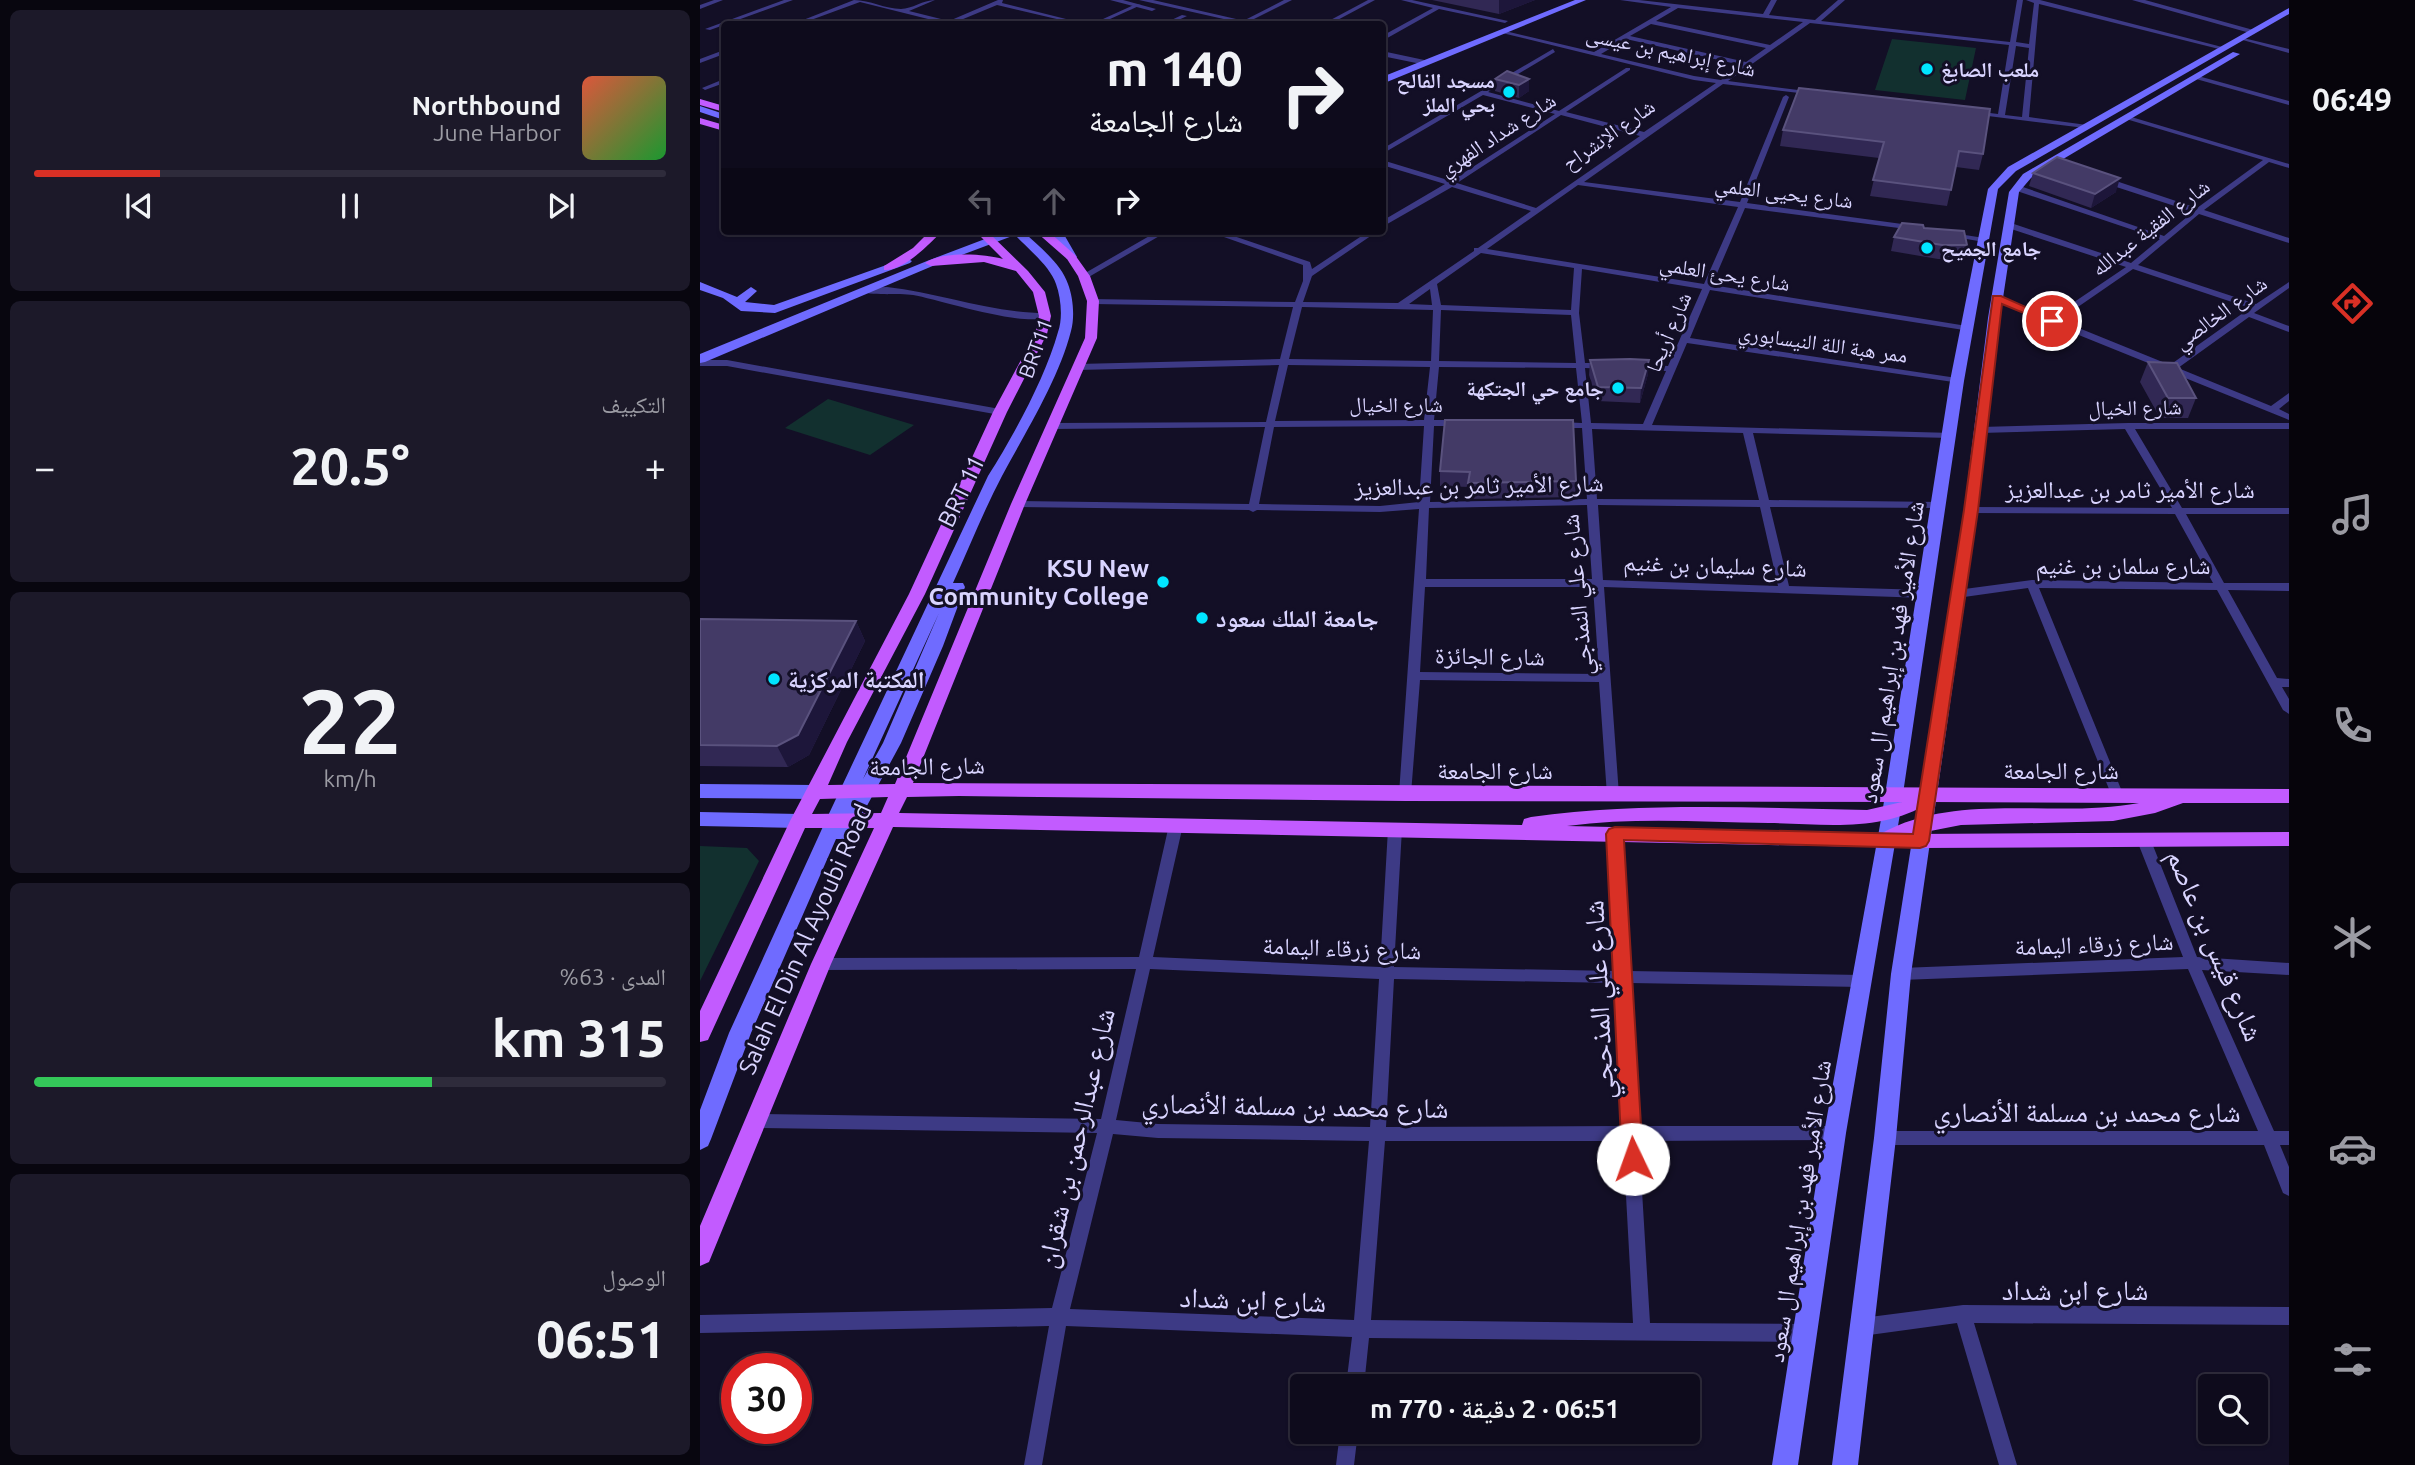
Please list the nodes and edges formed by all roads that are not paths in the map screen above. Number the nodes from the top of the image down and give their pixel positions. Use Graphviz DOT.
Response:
graph roads {
  1 [pos="720,0"];
  2 [pos="790,0"];
  3 [pos="859,0"];
  4 [pos="932,0"];
  5 [pos="1004,0"];
  6 [pos="1114,0"];
  7 [pos="1275,0"];
  8 [pos="1372,0"];
  9 [pos="1404,0"];
  10 [pos="1556,0"];
  11 [pos="1582,0"];
  12 [pos="1623,0"];
  13 [pos="1718,0"];
  14 [pos="1774,0"];
  15 [pos="1832,0"];
  16 [pos="2020,0"];
  17 [pos="2136,0"];
  18 [pos="2159,0"];
  19 [pos="1287,1"];
  20 [pos="1841,1"];
  21 [pos="2034,1"];
  22 [pos="1143,2"];
  23 [pos="996,3"];
  24 [pos="1677,6"];
  25 [pos="700,7"];
  26 [pos="1439,7"];
  27 [pos="1711,10"];
  28 [pos="2289,10"];
  29 [pos="903,12"];
  30 [pos="1184,16"];
  31 [pos="1765,16"];
  32 [pos="1505,20"];
  33 [pos="731,21"];
  34 [pos="804,21"];
  35 [pos="938,21"];
  36 [pos="956,21"];
  37 [pos="1071,21"];
  38 [pos="1102,21"];
  39 [pos="1173,21"];
  40 [pos="1208,21"];
  41 [pos="1239,21"];
  42 [pos="1246,21"];
  43 [pos="1332,21"];
  44 [pos="1812,21"];
  45 [pos="1651,22"];
  46 [pos="2289,23"];
  47 [pos="721,24"];
  48 [pos="2015,26"];
  49 [pos="700,27"];
  50 [pos="2034,28"];
  51 [pos="708,29"];
  52 [pos="721,33"];
  53 [pos="1497,34"];
  54 [pos="2253,34"];
  55 [pos="1386,37"];
  56 [pos="1626,37"];
  57 [pos="2012,44"];
  58 [pos="2032,46"];
  59 [pos="1769,47"];
  60 [pos="2223,48"];
  61 [pos="1553,51"];
  62 [pos="2289,51"];
  63 [pos="721,53"];
  64 [pos="1386,54"];
  65 [pos="1596,54"];
  66 [pos="700,61"];
  67 [pos="1386,61"];
  68 [pos="1398,64"];
  69 [pos="1412,64"];
  70 [pos="1745,64"];
  71 [pos="1386,69"];
  72 [pos="1628,69"];
  73 [pos="2198,78"];
  74 [pos="1386,79"];
  75 [pos="721,81"];
  76 [pos="1715,85"];
  77 [pos="705,88"];
  78 [pos="1482,93"];
  79 [pos="1786,97"];
  80 [pos="700,102"];
  81 [pos="2289,103"];
  82 [pos="721,108"];
  83 [pos="700,109"];
  84 [pos="1561,114"];
  85 [pos="721,116"];
  86 [pos="2001,116"];
  87 [pos="2128,118"];
  88 [pos="2025,119"];
  89 [pos="700,121"];
  90 [pos="721,127"];
  91 [pos="2080,129"];
  92 [pos="1646,135"];
  93 [pos="1386,150"];
  94 [pos="2269,160"];
  95 [pos="1386,163"];
  96 [pos="2289,166"];
  97 [pos="2099,179"];
  98 [pos="1453,183"];
  99 [pos="1578,183"];
  100 [pos="2017,188"];
  101 [pos="1744,205"];
  102 [pos="2198,211"];
  103 [pos="1537,212"];
  104 [pos="1386,222"];
  105 [pos="2008,225"];
  106 [pos="1918,229"];
  107 [pos="1944,233"];
  108 [pos="932,235"];
  109 [pos="979,235"];
  110 [pos="981,235"];
  111 [pos="987,235"];
  112 [pos="1020,235"];
  113 [pos="1046,235"];
  114 [pos="1058,235"];
  115 [pos="1157,235"];
  116 [pos="1221,235"];
  117 [pos="1367,235"];
  118 [pos="2163,238"];
  119 [pos="1984,240"];
  120 [pos="2289,241"];
  121 [pos="1477,250"];
  122 [pos="1071,257"];
  123 [pos="930,263"];
  124 [pos="2134,265"];
  125 [pos="1578,267"];
  126 [pos="888,268"];
  127 [pos="1309,269"];
  128 [pos="912,271"];
  129 [pos="1024,273"];
  130 [pos="1084,276"];
  131 [pos="729,280"];
  132 [pos="2289,284"];
  133 [pos="1433,285"];
  134 [pos="703,287"];
  135 [pos="1705,288"];
  136 [pos="864,290"];
  137 [pos="751,291"];
  138 [pos="908,292"];
  139 [pos="1997,298"];
  140 [pos="1093,301"];
  141 [pos="737,303"];
  142 [pos="1297,306"];
  143 [pos="1400,306"];
  144 [pos="2256,307"];
  145 [pos="1438,309"];
  146 [pos="1575,313"];
  147 [pos="2246,313"];
  148 [pos="1045,316"];
  149 [pos="2052,321"];
  150 [pos="1967,329"];
  151 [pos="2289,329"];
  152 [pos="1684,340"];
  153 [pos="726,347"];
  154 [pos="700,361"];
  155 [pos="1286,362"];
  156 [pos="727,363"];
  157 [pos="1433,363"];
  158 [pos="1582,365"];
  159 [pos="1078,367"];
  160 [pos="1672,369"];
  161 [pos="2171,369"];
  162 [pos="1957,381"];
  163 [pos="2289,396"];
  164 [pos="2272,410"];
  165 [pos="1000,411"];
  166 [pos="2289,417"];
  167 [pos="1268,423"];
  168 [pos="1429,423"];
  169 [pos="1469,424"];
  170 [pos="1548,425"];
  171 [pos="1052,426"];
  172 [pos="1587,426"];
  173 [pos="1647,426"];
  174 [pos="2128,426"];
  175 [pos="2289,426"];
  176 [pos="1747,429"];
  177 [pos="1981,430"];
  178 [pos="1950,435"];
  179 [pos="1013,447"];
  180 [pos="1591,502"];
  181 [pos="1764,503"];
  182 [pos="1018,504"];
  183 [pos="1426,505"];
  184 [pos="1940,505"];
  185 [pos="1253,509"];
  186 [pos="2178,509"];
  187 [pos="1971,510"];
  188 [pos="2289,511"];
  189 [pos="1420,583"];
  190 [pos="1597,583"];
  191 [pos="2032,584"];
  192 [pos="2219,586"];
  193 [pos="1784,587"];
  194 [pos="2289,587"];
  195 [pos="1926,594"];
  196 [pos="1957,594"];
  197 [pos="1416,676"];
  198 [pos="1605,678"];
  199 [pos="2273,682"];
  200 [pos="2289,682"];
  201 [pos="2289,710"];
  202 [pos="898,790"];
  203 [pos="858,791"];
  204 [pos="700,792"];
  205 [pos="814,792"];
  206 [pos="1405,794"];
  207 [pos="2117,794"];
  208 [pos="1613,795"];
  209 [pos="2188,795"];
  210 [pos="1927,796"];
  211 [pos="2289,796"];
  212 [pos="1892,804"];
  213 [pos="700,819"];
  214 [pos="842,820"];
  215 [pos="886,820"];
  216 [pos="799,821"];
  217 [pos="1176,825"];
  218 [pos="1395,829"];
  219 [pos="1497,831"];
  220 [pos="1922,832"];
  221 [pos="1615,834"];
  222 [pos="2143,838"];
  223 [pos="2289,839"];
  224 [pos="1886,840"];
  225 [pos="1142,963"];
  226 [pos="2192,963"];
  227 [pos="821,964"];
  228 [pos="2289,969"];
  229 [pos="1385,973"];
  230 [pos="1901,974"];
  231 [pos="1623,977"];
  232 [pos="1861,981"];
  233 [pos="700,1033"];
  234 [pos="754,1121"];
  235 [pos="1107,1126"];
  236 [pos="1835,1133"];
  237 [pos="1377,1134"];
  238 [pos="1632,1134"];
  239 [pos="2269,1137"];
  240 [pos="1885,1138"];
  241 [pos="2289,1138"];
  242 [pos="700,1139"];
  243 [pos="2289,1188"];
  244 [pos="700,1254"];
  245 [pos="1963,1314"];
  246 [pos="2289,1316"];
  247 [pos="1059,1317"];
  248 [pos="700,1324"];
  249 [pos="1862,1327"];
  250 [pos="1362,1329"];
  251 [pos="1642,1332"];
  252 [pos="1804,1333"];
  253 [pos="1356,1374"];
  254 [pos="1348,1444"];
  255 [pos="1033,1465"];
  256 [pos="1345,1465"];
  257 [pos="1785,1465"];
  258 [pos="1845,1465"];
  259 [pos="2008,1465"];
  1 -- 25 [label="street"];
  2 -- 33 [label="street"];
  3 -- 29 [label="street"];
  3 -- 34 [label="street"];
  4 -- 29 [label="street"];
  5 -- 23 [label="street"];
  6 -- 22 [label="street"];
  7 -- 19 [label="street"];
  8 -- 43 [label="street"];
  9 -- 26 [label="street"];
  10 -- 32 [label="main road"];
  11 -- 53 [label="main road"];
  12 -- 24 [label="street"];
  13 -- 27 [label="street"];
  14 -- 31 [label="street"];
  15 -- 20 [label="street"];
  16 -- 48 [label="street"];
  17 -- 54 [label="street"];
  18 -- 54 [label="street"];
  19 -- 42 [label="street"];
  20 -- 44 [label="street, شارع الإنشراح"];
  21 -- 50 [label="street"];
  21 -- 60 [label="street"];
  22 -- 30 [label="street"];
  22 -- 38 [label="street"];
  22 -- 41 [label="street"];
  23 -- 36 [label="street"];
  23 -- 37 [label="street"];
  24 -- 27 [label="street"];
  24 -- 45 [label="street"];
  26 -- 32 [label="street"];
  26 -- 55 [label="street"];
  27 -- 31 [label="street"];
  28 -- 54 [label="main road, شارع الأمير فهد بن إبراهيم ال سعود"];
  29 -- 35 [label="street"];
  30 -- 39 [label="street"];
  30 -- 40 [label="street"];
  31 -- 44 [label="street"];
  32 -- 69 [label="main road"];
  44 -- 57 [label="street"];
  44 -- 59 [label="street, شارع الإنشراح"];
  45 -- 56 [label="street"];
  45 -- 59 [label="street"];
  46 -- 54 [label="main road, شارع الأمير فهد بن إبراهيم ال سعود"];
  47 -- 51 [label="street"];
  48 -- 50 [label="street"];
  48 -- 57 [label="street"];
  49 -- 51 [label="street"];
  50 -- 58 [label="street"];
  51 -- 52 [label="street"];
  53 -- 61 [label="street"];
  53 -- 65 [label="street, شارع إبراهيم بن عيسى"];
  53 -- 69 [label="main road"];
  54 -- 60 [label="main road, شارع الأمير فهد بن إبراهيم ال سعود"];
  54 -- 62 [label="street"];
  54 -- 73 [label="main road, شارع الأمير فهد بن إبراهيم ال سعود"];
  56 -- 65 [label="street"];
  56 -- 70 [label="street"];
  57 -- 58 [label="street"];
  57 -- 86 [label="street"];
  58 -- 88 [label="street"];
  59 -- 70 [label="street, شارع الإنشراح"];
  60 -- 91 [label="main road, شارع الأمير فهد بن إبراهيم ال سعود"];
  61 -- 72 [label="street"];
  61 -- 78 [label="street"];
  63 -- 66 [label="street"];
  64 -- 69 [label="street"];
  65 -- 76 [label="street, شارع إبراهيم بن عيسى"];
  67 -- 68 [label="street"];
  68 -- 69 [label="main road"];
  68 -- 71 [label="main road"];
  69 -- 74 [label="main road"];
  70 -- 76 [label="street, شارع الإنشراح"];
  72 -- 76 [label="street"];
  72 -- 84 [label="street, شارع شداد الفهري"];
  73 -- 81 [label="street"];
  73 -- 87 [label="main road, شارع الأمير فهد بن إبراهيم ال سعود"];
  75 -- 77 [label="street"];
  76 -- 79 [label="street"];
  76 -- 79 [label="street, شارع إبراهيم بن عيسى"];
  76 -- 92 [label="street, شارع الإنشراح"];
  78 -- 84 [label="street"];
  78 -- 93 [label="street"];
  79 -- 101 [label="street, شارع أريحا"];
  80 -- 82 [label="main road"];
  83 -- 85 [label="main road"];
  84 -- 92 [label="street"];
  84 -- 98 [label="street, شارع شداد الفهري"];
  86 -- 88 [label="street"];
  86 -- 91 [label="street"];
  87 -- 94 [label="street"];
  87 -- 100 [label="main road, شارع الأمير فهد بن إبراهيم ال سعود"];
  88 -- 91 [label="street"];
  89 -- 90 [label="main road"];
  91 -- 119 [label="main road, شارع الأمير فهد بن إبراهيم ال سعود"];
  92 -- 99 [label="street, شارع الإنشراح"];
  94 -- 96 [label="street"];
  94 -- 102 [label="street, شارع الفقية عبدالله"];
  95 -- 98 [label="street"];
  97 -- 102 [label="street"];
  98 -- 103 [label="street"];
  98 -- 104 [label="street, شارع شداد الفهري"];
  99 -- 101 [label="street, شارع يحيى العلمي"];
  99 -- 103 [label="street, شارع الإنشراح"];
  100 -- 105 [label="main road"];
  100 -- 118 [label="street"];
  101 -- 106 [label="street, شارع يحيى العلمي"];
  101 -- 135 [label="street, شارع أريحا"];
  102 -- 118 [label="street, شارع الفقية عبدالله"];
  102 -- 120 [label="street"];
  103 -- 121 [label="street, شارع الإنشراح"];
  105 -- 124 [label="street"];
  105 -- 139 [label="main road"];
  107 -- 119 [label="street"];
  108 -- 126 [label="main road"];
  109 -- 126 [label="main road"];
  110 -- 123 [label="main road"];
  111 -- 129 [label="main road"];
  112 -- 179 [label="main road, BRT11"];
  113 -- 122 [label="main road, Salah El Din Al Ayoubi Road"];
  114 -- 122 [label="main road"];
  115 -- 130 [label="street"];
  116 -- 127 [label="street"];
  117 -- 127 [label="street"];
  118 -- 124 [label="street, شارع الفقية عبدالله"];
  119 -- 150 [label="main road, شارع الأمير فهد بن إبراهيم ال سعود"];
  121 -- 125 [label="street, شارع يحئ العلمي"];
  121 -- 133 [label="street, شارع الإنشراح"];
  122 -- 130 [label="main road, Salah El Din Al Ayoubi Road"];
  123 -- 128 [label="main road"];
  123 -- 129 [label="main road"];
  124 -- 144 [label="street"];
  124 -- 149 [label="street, شارع الفقية عبدالله"];
  125 -- 135 [label="street, شارع يحئ العلمي"];
  125 -- 146 [label="street, شارع علي النمذجي"];
  126 -- 141 [label="main road"];
  127 -- 142 [label="street"];
  128 -- 136 [label="main road"];
  128 -- 138 [label="street"];
  129 -- 148 [label="main road"];
  130 -- 140 [label="main road, Salah El Din Al Ayoubi Road"];
  131 -- 134 [label="main road"];
  132 -- 144 [label="street, شارع الخالصي"];
  133 -- 143 [label="street, شارع الإنشراح"];
  133 -- 145 [label="street"];
  134 -- 141 [label="main road"];
  135 -- 150 [label="street, شارع يحئ العلمي"];
  135 -- 152 [label="street, شارع أريحا"];
  136 -- 138 [label="street"];
  136 -- 153 [label="main road"];
  137 -- 141 [label="main road"];
  138 -- 148 [label="street"];
  139 -- 149 [label="street"];
  139 -- 177 [label="main road"];
  140 -- 142 [label="street"];
  140 -- 159 [label="main road, Salah El Din Al Ayoubi Road"];
  142 -- 143 [label="street"];
  142 -- 155 [label="street"];
  143 -- 145 [label="street"];
  144 -- 147 [label="street, شارع الخالصي"];
  145 -- 146 [label="street"];
  145 -- 157 [label="street"];
  146 -- 158 [label="street, شارع علي النمذجي"];
  147 -- 151 [label="street"];
  147 -- 161 [label="street, شارع الخالصي"];
  148 -- 165 [label="main road, Salah El Din Al Ayoubi Road"];
  149 -- 161 [label="street"];
  150 -- 162 [label="main road, شارع الأمير فهد بن إبراهيم ال سعود"];
  152 -- 160 [label="street, شارع أريحا"];
  152 -- 162 [label="street, ممر هبة اللة النيسابوري"];
  153 -- 154 [label="main road"];
  153 -- 156 [label="street"];
  154 -- 156 [label="street"];
  155 -- 157 [label="street"];
  155 -- 159 [label="street"];
  155 -- 167 [label="street"];
  156 -- 165 [label="street"];
  157 -- 158 [label="street"];
  157 -- 168 [label="street"];
  158 -- 160 [label="street"];
  158 -- 172 [label="street, شارع علي النمذجي"];
  159 -- 171 [label="main road, Salah El Din Al Ayoubi Road"];
  160 -- 173 [label="street, شارع أريحا"];
  161 -- 164 [label="street"];
  162 -- 178 [label="main road, شارع الأمير فهد بن إبراهيم ال سعود"];
  163 -- 164 [label="street"];
  164 -- 166 [label="street"];
  165 -- 205 [label="main road, Salah El Din Al Ayoubi Road"];
  167 -- 168 [label="street, شارع الخيال"];
  167 -- 171 [label="street, شارع الخيال"];
  167 -- 185 [label="street"];
  168 -- 169 [label="street, شارع الخيال"];
  168 -- 183 [label="street"];
  170 -- 172 [label="street"];
  171 -- 182 [label="main road, Salah El Din Al Ayoubi Road"];
  172 -- 173 [label="street"];
  172 -- 180 [label="street, شارع علي النمذجي"];
  173 -- 176 [label="street"];
  174 -- 175 [label="street, شارع الخيال"];
  174 -- 177 [label="street, شارع الخيال"];
  174 -- 186 [label="street"];
  176 -- 178 [label="street"];
  176 -- 181 [label="street"];
  177 -- 187 [label="main road"];
  178 -- 184 [label="main road, شارع الأمير فهد بن إبراهيم ال سعود"];
  179 -- 203 [label="main road, BRT 11"];
  180 -- 181 [label="street, شارع الأمير ثامر بن عبدالعزيز"];
  180 -- 183 [label="street, شارع الأمير ثامر بن عبدالعزيز"];
  180 -- 190 [label="street, شارع علي النمذجي"];
  181 -- 184 [label="street, شارع الأمير ثامر بن عبدالعزيز"];
  181 -- 193 [label="street"];
  182 -- 185 [label="street, شارع الأمير ثامر بن عبدالعزيز"];
  182 -- 202 [label="main road, Salah El Din Al Ayoubi Road"];
  183 -- 185 [label="street, شارع الأمير ثامر بن عبدالعزيز"];
  183 -- 189 [label="street"];
  184 -- 195 [label="main road, شارع الأمير فهد بن إبراهيم ال سعود"];
  186 -- 187 [label="street, شارع الأمير ثامر بن عبدالعزيز"];
  186 -- 188 [label="street, شارع الأمير ثامر بن عبدالعزيز"];
  186 -- 192 [label="street"];
  187 -- 196 [label="main road"];
  189 -- 190 [label="street, شارع سليمان بن غنيم"];
  189 -- 197 [label="street"];
  190 -- 193 [label="street, شارع سليمان بن غنيم"];
  190 -- 198 [label="street, شارع علي النمذجي"];
  191 -- 192 [label="street, شارع سلمان بن غنيم"];
  191 -- 196 [label="street, شارع سلمان بن غنيم"];
  191 -- 207 [label="street"];
  192 -- 194 [label="street, شارع سلمان بن غنيم"];
  192 -- 199 [label="street"];
  193 -- 195 [label="street, شارع سليمان بن غنيم"];
  195 -- 212 [label="main road, شارع الأمير فهد بن إبراهيم ال سعود"];
  196 -- 210 [label="main road"];
  197 -- 198 [label="street, شارع الجائزة"];
  197 -- 206 [label="street"];
  198 -- 208 [label="street, شارع علي النمذجي"];
  199 -- 200 [label="street"];
  199 -- 201 [label="street"];
  202 -- 203 [label="main road, شارع الجامعة"];
  202 -- 206 [label="main road, شارع الجامعة"];
  202 -- 215 [label="main road, Salah El Din Al Ayoubi Road"];
  203 -- 205 [label="main road, شارع الجامعة"];
  203 -- 214 [label="main road, BRT 11"];
  204 -- 205 [label="main road, شارع الجامعة"];
  205 -- 216 [label="main road, Salah El Din Al Ayoubi Road"];
  206 -- 208 [label="main road, شارع الجامعة"];
  207 -- 209 [label="main road, شارع الجامعة"];
  207 -- 210 [label="main road, شارع الجامعة"];
  208 -- 212 [label="main road, شارع الجامعة"];
  209 -- 211 [label="main road, شارع الجامعة"];
  209 -- 220 [label="main road"];
  210 -- 212 [label="main road"];
  210 -- 220 [label="main road"];
  212 -- 219 [label="main road"];
  212 -- 224 [label="main road, شارع الأمير فهد بن إبراهيم ال سعود"];
  213 -- 216 [label="main road"];
  214 -- 215 [label="main road"];
  214 -- 216 [label="main road"];
  214 -- 242 [label="main road, BRT 11"];
  215 -- 217 [label="main road"];
  215 -- 227 [label="main road, Salah El Din Al Ayoubi Road"];
  216 -- 233 [label="main road, Salah El Din Al Ayoubi Road"];
  217 -- 218 [label="main road"];
  217 -- 225 [label="street, شارع عبدالرحمن بن شقران"];
  218 -- 219 [label="main road"];
  218 -- 229 [label="street"];
  219 -- 221 [label="main road"];
  220 -- 222 [label="main road"];
  220 -- 224 [label="main road"];
  220 -- 230 [label="main road"];
  221 -- 224 [label="main road"];
  221 -- 231 [label="street, شارع علي المذحجي"];
  222 -- 223 [label="main road"];
  222 -- 226 [label="street, شارع قيس بن عاصم"];
  224 -- 232 [label="main road, شارع الأمير فهد بن إبراهيم ال سعود"];
  225 -- 227 [label="street, شارع زرقاء اليمامة"];
  225 -- 229 [label="street, شارع زرقاء اليمامة"];
  225 -- 235 [label="street, شارع عبدالرحمن بن شقران"];
  226 -- 228 [label="street, شارع زرقاء اليمامة"];
  226 -- 230 [label="street, شارع زرقاء اليمامة"];
  226 -- 239 [label="street, شارع قيس بن عاصم"];
  227 -- 234 [label="main road, Salah El Din Al Ayoubi Road"];
  229 -- 231 [label="street, شارع زرقاء اليمامة"];
  229 -- 237 [label="street"];
  230 -- 240 [label="main road"];
  231 -- 232 [label="street, شارع زرقاء اليمامة"];
  231 -- 238 [label="street, شارع علي المذحجي"];
  232 -- 236 [label="main road, شارع الأمير فهد بن إبراهيم ال سعود"];
  234 -- 235 [label="street, شارع محمد بن مسلمة الأنصاري"];
  234 -- 244 [label="main road, Salah El Din Al Ayoubi Road"];
  235 -- 237 [label="street, شارع محمد بن مسلمة الأنصاري"];
  235 -- 247 [label="street, شارع عبدالرحمن بن شقران"];
  236 -- 238 [label="street, شارع محمد بن مسلمة الأنصاري"];
  236 -- 252 [label="main road, شارع الأمير فهد بن إبراهيم ال سعود"];
  237 -- 238 [label="street, شارع محمد بن مسلمة الأنصاري"];
  237 -- 250 [label="street"];
  238 -- 251 [label="street, شارع علي المذحجي"];
  239 -- 240 [label="street, شارع محمد بن مسلمة الأنصاري"];
  239 -- 241 [label="street, شارع محمد بن مسلمة الأنصاري"];
  239 -- 243 [label="street, شارع قيس بن عاصم"];
  240 -- 249 [label="main road"];
  245 -- 246 [label="street, شارع ابن شداد"];
  245 -- 249 [label="street, شارع ابن شداد"];
  245 -- 259 [label="street"];
  247 -- 248 [label="street, شارع ابن شداد"];
  247 -- 250 [label="street, شارع ابن شداد"];
  247 -- 255 [label="street, شارع عبدالرحمن بن شقران"];
  249 -- 258 [label="main road"];
  250 -- 251 [label="street, شارع ابن شداد"];
  250 -- 253 [label="street"];
  251 -- 252 [label="street, شارع ابن شداد"];
  252 -- 257 [label="main road, شارع الأمير فهد بن إبراهيم ال سعود"];
  254 -- 256 [label="street"];
}
